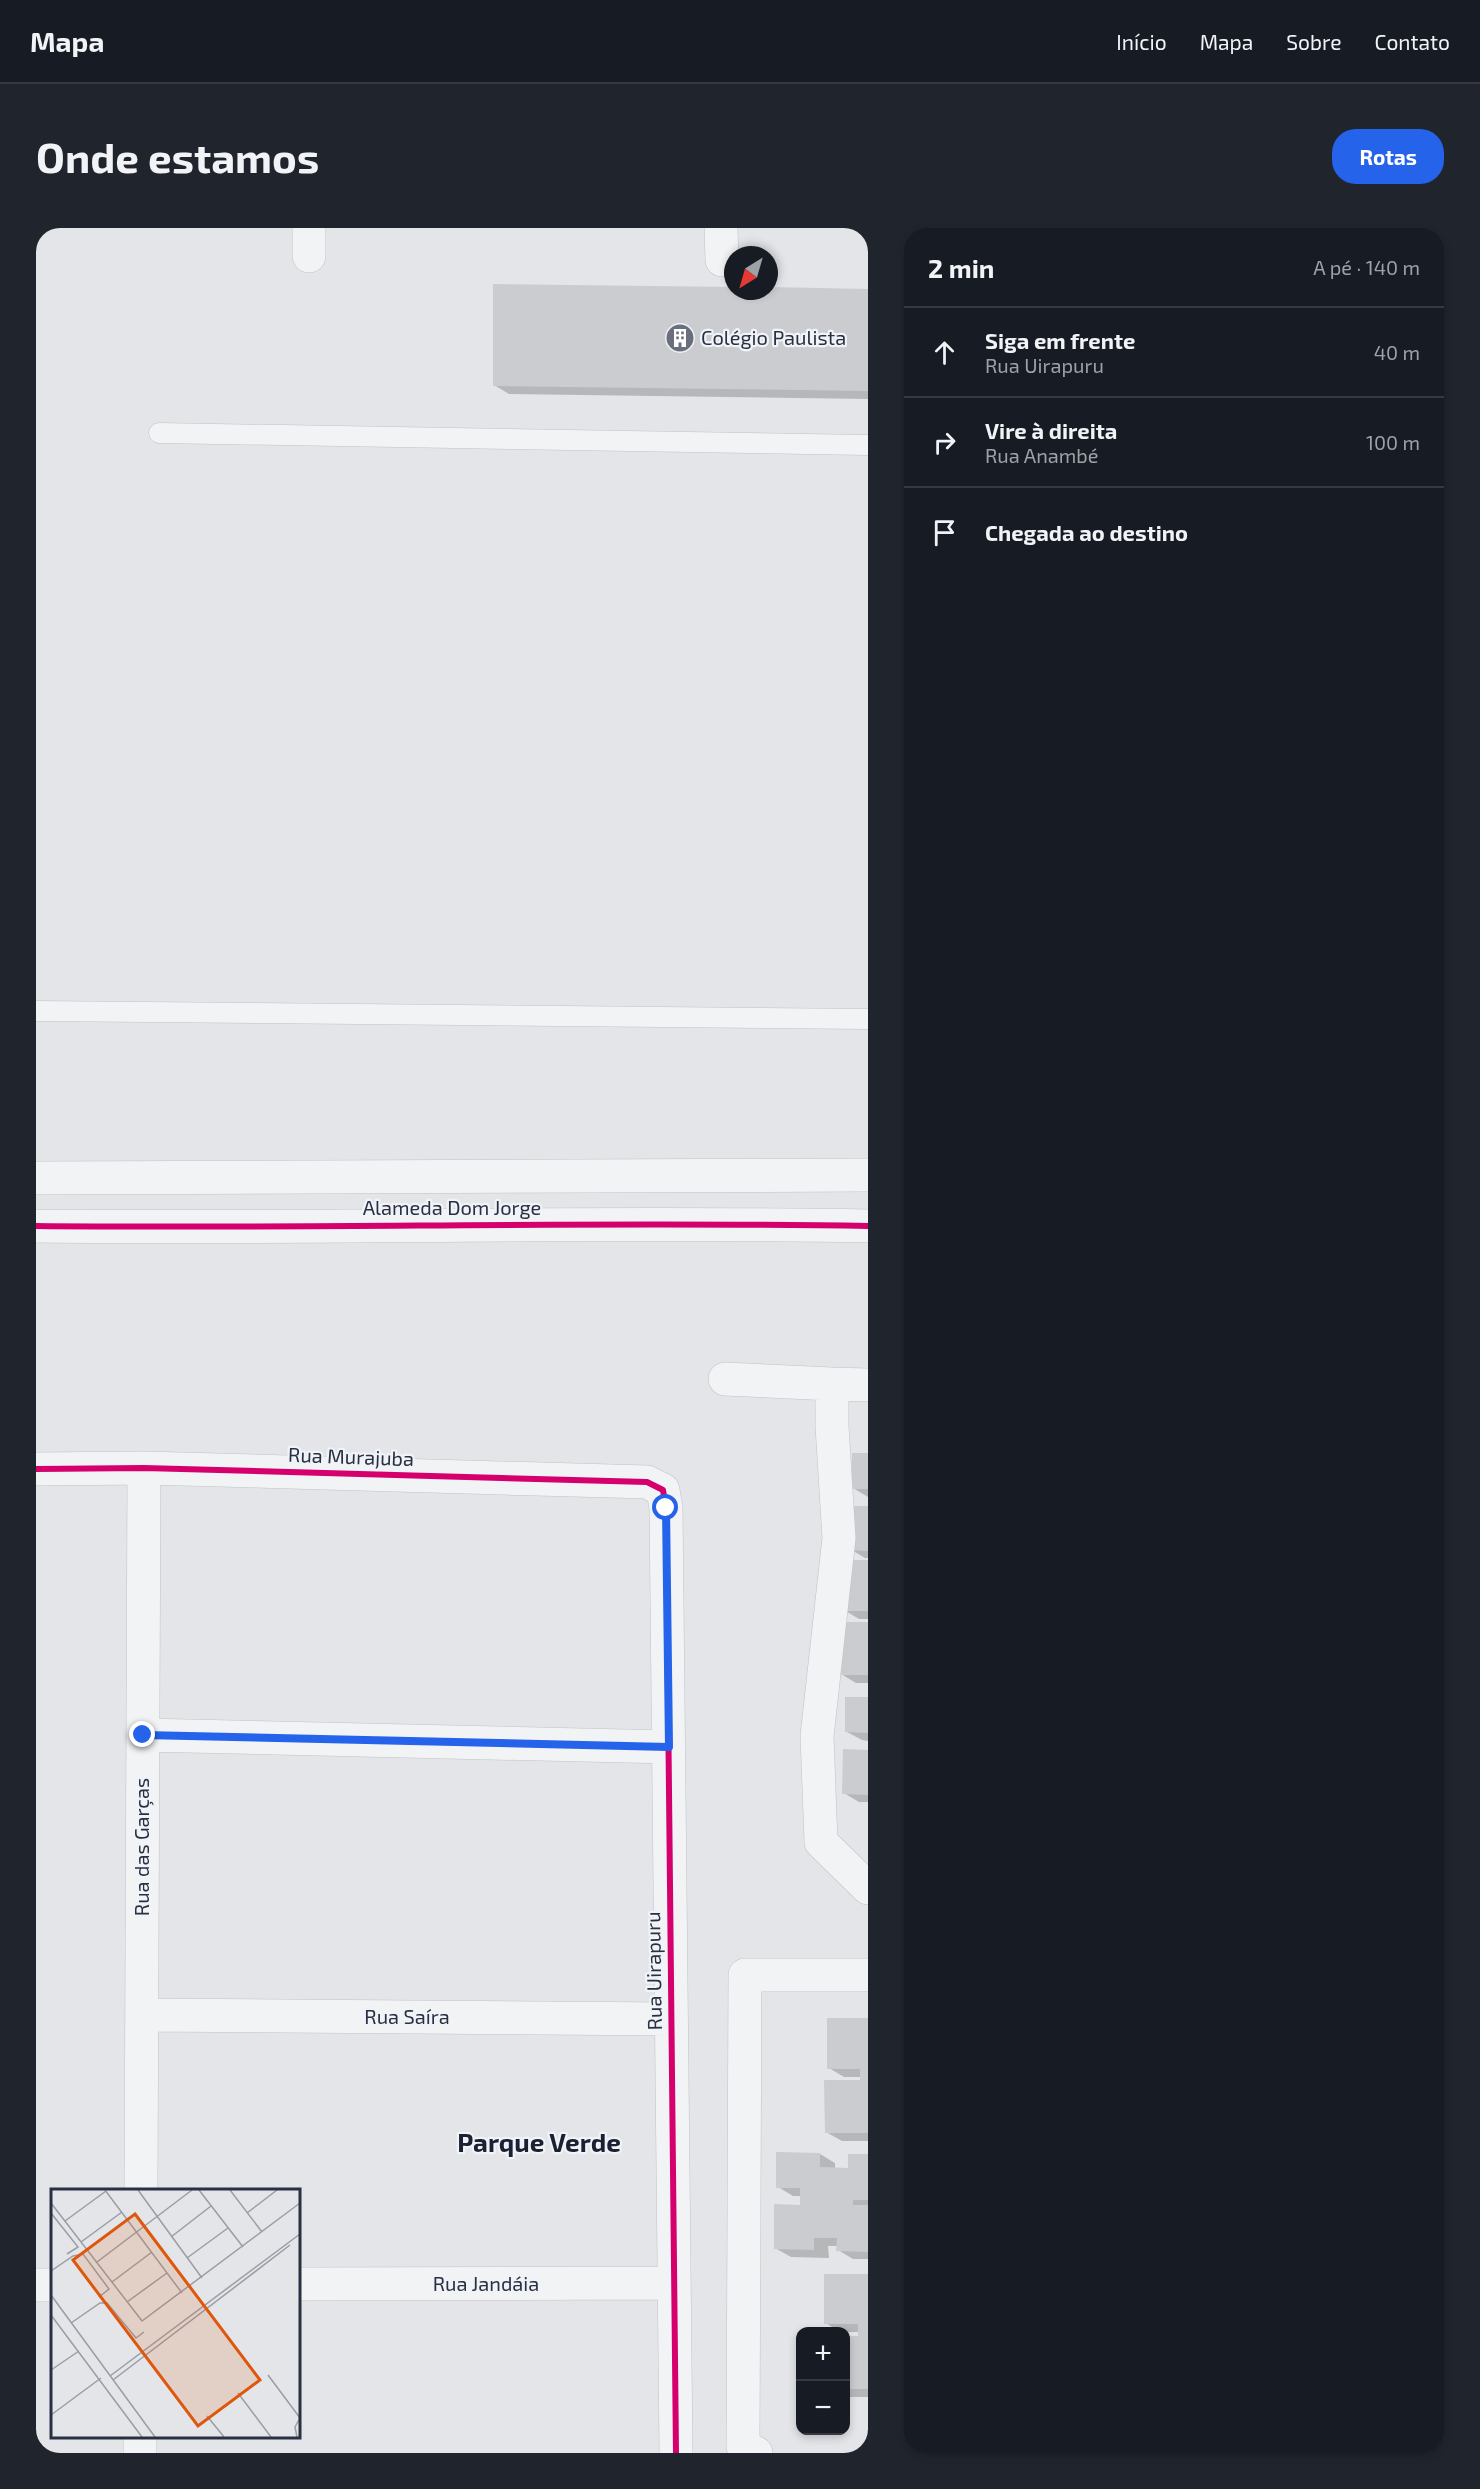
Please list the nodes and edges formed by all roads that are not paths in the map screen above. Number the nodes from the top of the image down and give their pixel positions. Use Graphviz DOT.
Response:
graph roads {
  1 [pos="159,433"];
  2 [pos="868,445"];
  3 [pos="36,1011"];
  4 [pos="868,1019"];
  5 [pos="868,1175"];
  6 [pos="36,1178"];
  7 [pos="36,1226"];
  8 [pos="868,1226"];
  9 [pos="725,1379"];
  10 [pos="832,1384"];
  11 [pos="868,1385"];
  12 [pos="36,1468"];
  13 [pos="144,1468"];
  14 [pos="663,1490"];
  15 [pos="143,1735"];
  16 [pos="669,1747"];
  17 [pos="868,1888"];
  18 [pos="868,1975"];
  19 [pos="142,2015"];
  20 [pos="671,2019"];
  21 [pos="141,2189"];
  22 [pos="674,2283"];
  23 [pos="300,2284"];
  24 [pos="747,2451"];
  25 [pos="676,2453"];
  1 -- 2 [label="lane"];
  3 -- 4 [label="lane"];
  5 -- 6 [label="street, Alameda Dom Jorge"];
  7 -- 8 [label="street, Alameda Dom Jorge"];
  9 -- 10 [label="street"];
  10 -- 11 [label="street"];
  10 -- 17 [label="street"];
  12 -- 13 [label="street, Rua Murajuba"];
  13 -- 14 [label="street, Rua Murajuba"];
  13 -- 15 [label="street, Rua das Garças"];
  14 -- 16 [label="street, Rua Uirapuru"];
  15 -- 16 [label="street"];
  15 -- 19 [label="street, Rua das Garças"];
  16 -- 20 [label="street, Rua Uirapuru"];
  18 -- 24 [label="street"];
  19 -- 20 [label="street, Rua Saíra"];
  19 -- 21 [label="street, Rua das Garças"];
  20 -- 22 [label="street, Rua Uirapuru"];
  22 -- 23 [label="street, Rua Jandáia"];
  22 -- 25 [label="street, Rua Uirapuru"];
}
